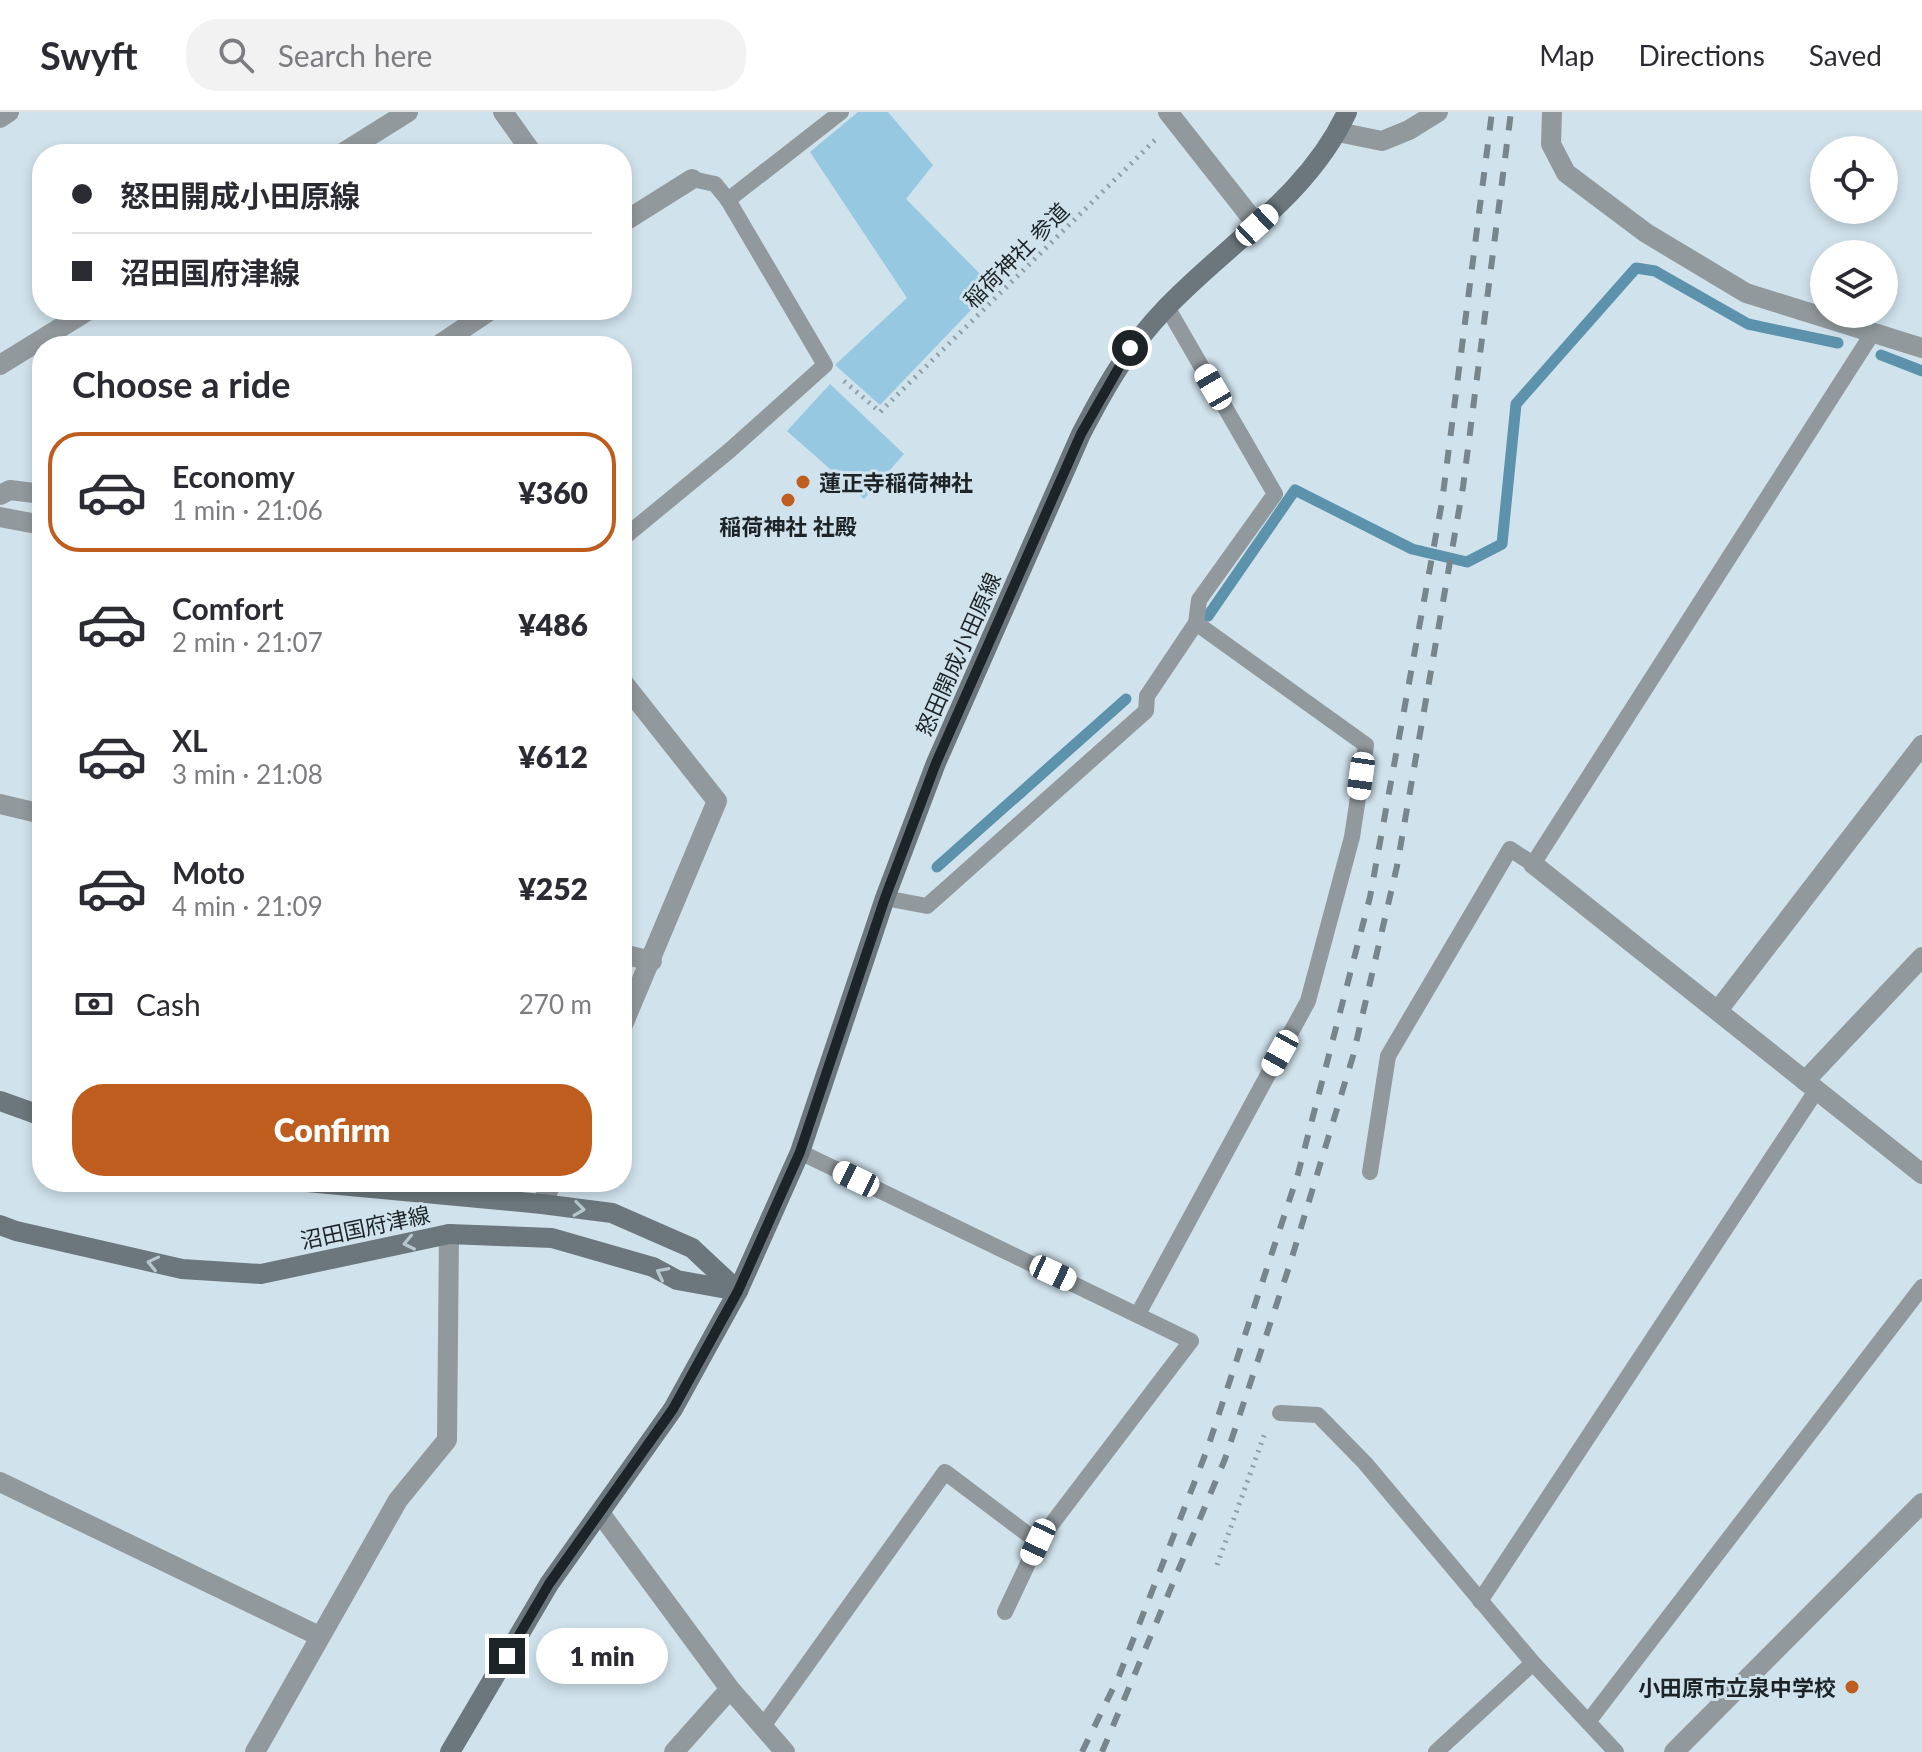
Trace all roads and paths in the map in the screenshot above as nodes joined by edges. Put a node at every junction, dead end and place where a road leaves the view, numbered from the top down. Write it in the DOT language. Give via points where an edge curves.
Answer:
graph roads {
  1 [pos="9,112"];
  2 [pos="408,112"];
  3 [pos="503,112"];
  4 [pos="841,112"];
  5 [pos="1347,112"];
  6 [pos="1438,112"];
  7 [pos="1552,112"];
  8 [pos="1172,116"];
  9 [pos="0,118"];
  10 [pos="1338,132"];
  11 [pos="357,144"];
  12 [pos="526,144"];
  13 [pos="692,179"];
  14 [pos="728,200"];
  15 [pos="632,217"];
  16 [pos="1257,225"];
  17 [pos="1167,307"];
  18 [pos="73,320"];
  19 [pos="476,320"];
  20 [pos="1872,334"];
  21 [pos="47,336"];
  22 [pos="452,336"];
  23 [pos="32,345"];
  24 [pos="1922,348"];
  25 [pos="0,365"];
  26 [pos="825,365"];
  27 [pos="32,493"];
  28 [pos="0,495"];
  29 [pos="0,517"];
  30 [pos="32,523"];
  31 [pos="632,531"];
  32 [pos="1196,623"];
  33 [pos="632,694"];
  34 [pos="1922,745"];
  35 [pos="0,804"];
  36 [pos="32,812"];
  37 [pos="1533,864"];
  38 [pos="885,898"];
  39 [pos="632,956"];
  40 [pos="1922,957"];
  41 [pos="652,961"];
  42 [pos="632,1005"];
  43 [pos="1719,1009"];
  44 [pos="1810,1086"];
  45 [pos="0,1101"];
  46 [pos="32,1112"];
  47 [pos="800,1152"];
  48 [pos="1370,1172"];
  49 [pos="1922,1174"];
  50 [pos="414,1192"];
  51 [pos="547,1192"];
  52 [pos="542,1204"];
  53 [pos="0,1225"];
  54 [pos="449,1234"];
  55 [pos="1922,1287"];
  56 [pos="738,1291"];
  57 [pos="1138,1314"];
  58 [pos="1280,1413"];
  59 [pos="0,1482"];
  60 [pos="1922,1503"];
  61 [pos="600,1513"];
  62 [pos="1038,1542"];
  63 [pos="1217,1565"];
  64 [pos="1480,1601"];
  65 [pos="1005,1612"];
  66 [pos="319,1636"];
  67 [pos="1533,1663"];
  68 [pos="730,1689"];
  69 [pos="1588,1722"];
  70 [pos="763,1726"];
  71 [pos="255,1752"];
  72 [pos="450,1752"];
  73 [pos="674,1752"];
  74 [pos="785,1752"];
  75 [pos="1436,1752"];
  76 [pos="1616,1752"];
  77 [pos="1674,1752"];
  1 -- 9 [label="street"];
  2 -- 11 [label="street"];
  3 -- 12 [label="street"];
  4 -- 14 [label="lane"];
  5 -- 10 [label="main road, 怒田開成小田原線"];
  6 -- 10 [label="street" via="1382,141"];
  7 -- 20 [label="street" via="1551,144 1566,173 1646,233 1746,293"];
  8 -- 16 [label="street"];
  8 -- 26 [label="path, 稲荷神社 参道" via="880,412"];
  10 -- 16 [label="main road, 怒田開成小田原線" via="1300,184"];
  13 -- 14 [label="lane" via="715,184"];
  13 -- 15 [label="street"];
  14 -- 26 [label="lane"];
  16 -- 17 [label="main road, 怒田開成小田原線"];
  17 -- 32 [label="lane" via="1275,494 1199,600"];
  17 -- 38 [label="main road, 怒田開成小田原線" via="1130,348 1081,434 936,763"];
  18 -- 21 [label="street"];
  19 -- 22 [label="street"];
  20 -- 24 [label="street"];
  20 -- 37 [label="lane"];
  23 -- 25 [label="street"];
  26 -- 31 [label="lane"];
  27 -- 28 [label="street" via="10,490"];
  29 -- 30 [label="street"];
  32 -- 38 [label="lane" via="1147,696 1146,711 927,906"];
  32 -- 57 [label="lane" via="1366,745 1352,837 1308,1001"];
  33 -- 41 [label="street" via="717,801"];
  34 -- 43 [label="street"];
  35 -- 36 [label="street"];
  37 -- 43 [label="street"];
  37 -- 48 [label="lane" via="1510,849 1388,1056"];
  38 -- 47 [label="main road, 怒田開成小田原線"];
  39 -- 41 [label="street"];
  40 -- 44 [label="street"];
  41 -- 42 [label="street"];
  43 -- 44 [label="street"];
  44 -- 49 [label="street"];
  44 -- 64 [label="lane"];
  45 -- 46 [label="main road"];
  47 -- 56 [label="main road, 怒田開成小田原線"];
  47 -- 57 [label="lane"];
  50 -- 52 [label="main road, 沼田国府津線"];
  51 -- 52 [label="street"];
  52 -- 56 [label="main road, 沼田国府津線, one-way" via="612,1213 692,1248"];
  54 -- 53 [label="main road, 沼田国府津線, one-way" via="261,1274 182,1269"];
  56 -- 54 [label="main road, 沼田国府津線, one-way" via="677,1280 653,1267 552,1238"];
  54 -- 66 [label="street" via="447,1440 398,1500"];
  55 -- 69 [label="lane"];
  56 -- 61 [label="main road" via="673,1409"];
  57 -- 62 [label="lane" via="1191,1341"];
  58 -- 63 [label="path" via="1268,1425"];
  58 -- 64 [label="lane" via="1318,1415"];
  59 -- 66 [label="street"];
  60 -- 77 [label="street"];
  61 -- 68 [label="street"];
  61 -- 72 [label="main road" via="549,1584"];
  62 -- 65 [label="lane"];
  62 -- 70 [label="lane" via="945,1472"];
  64 -- 67 [label="lane"];
  66 -- 71 [label="street"];
  67 -- 69 [label="lane"];
  67 -- 75 [label="lane"];
  68 -- 70 [label="street"];
  68 -- 73 [label="street"];
  69 -- 76 [label="lane"];
  70 -- 74 [label="street"];
}
